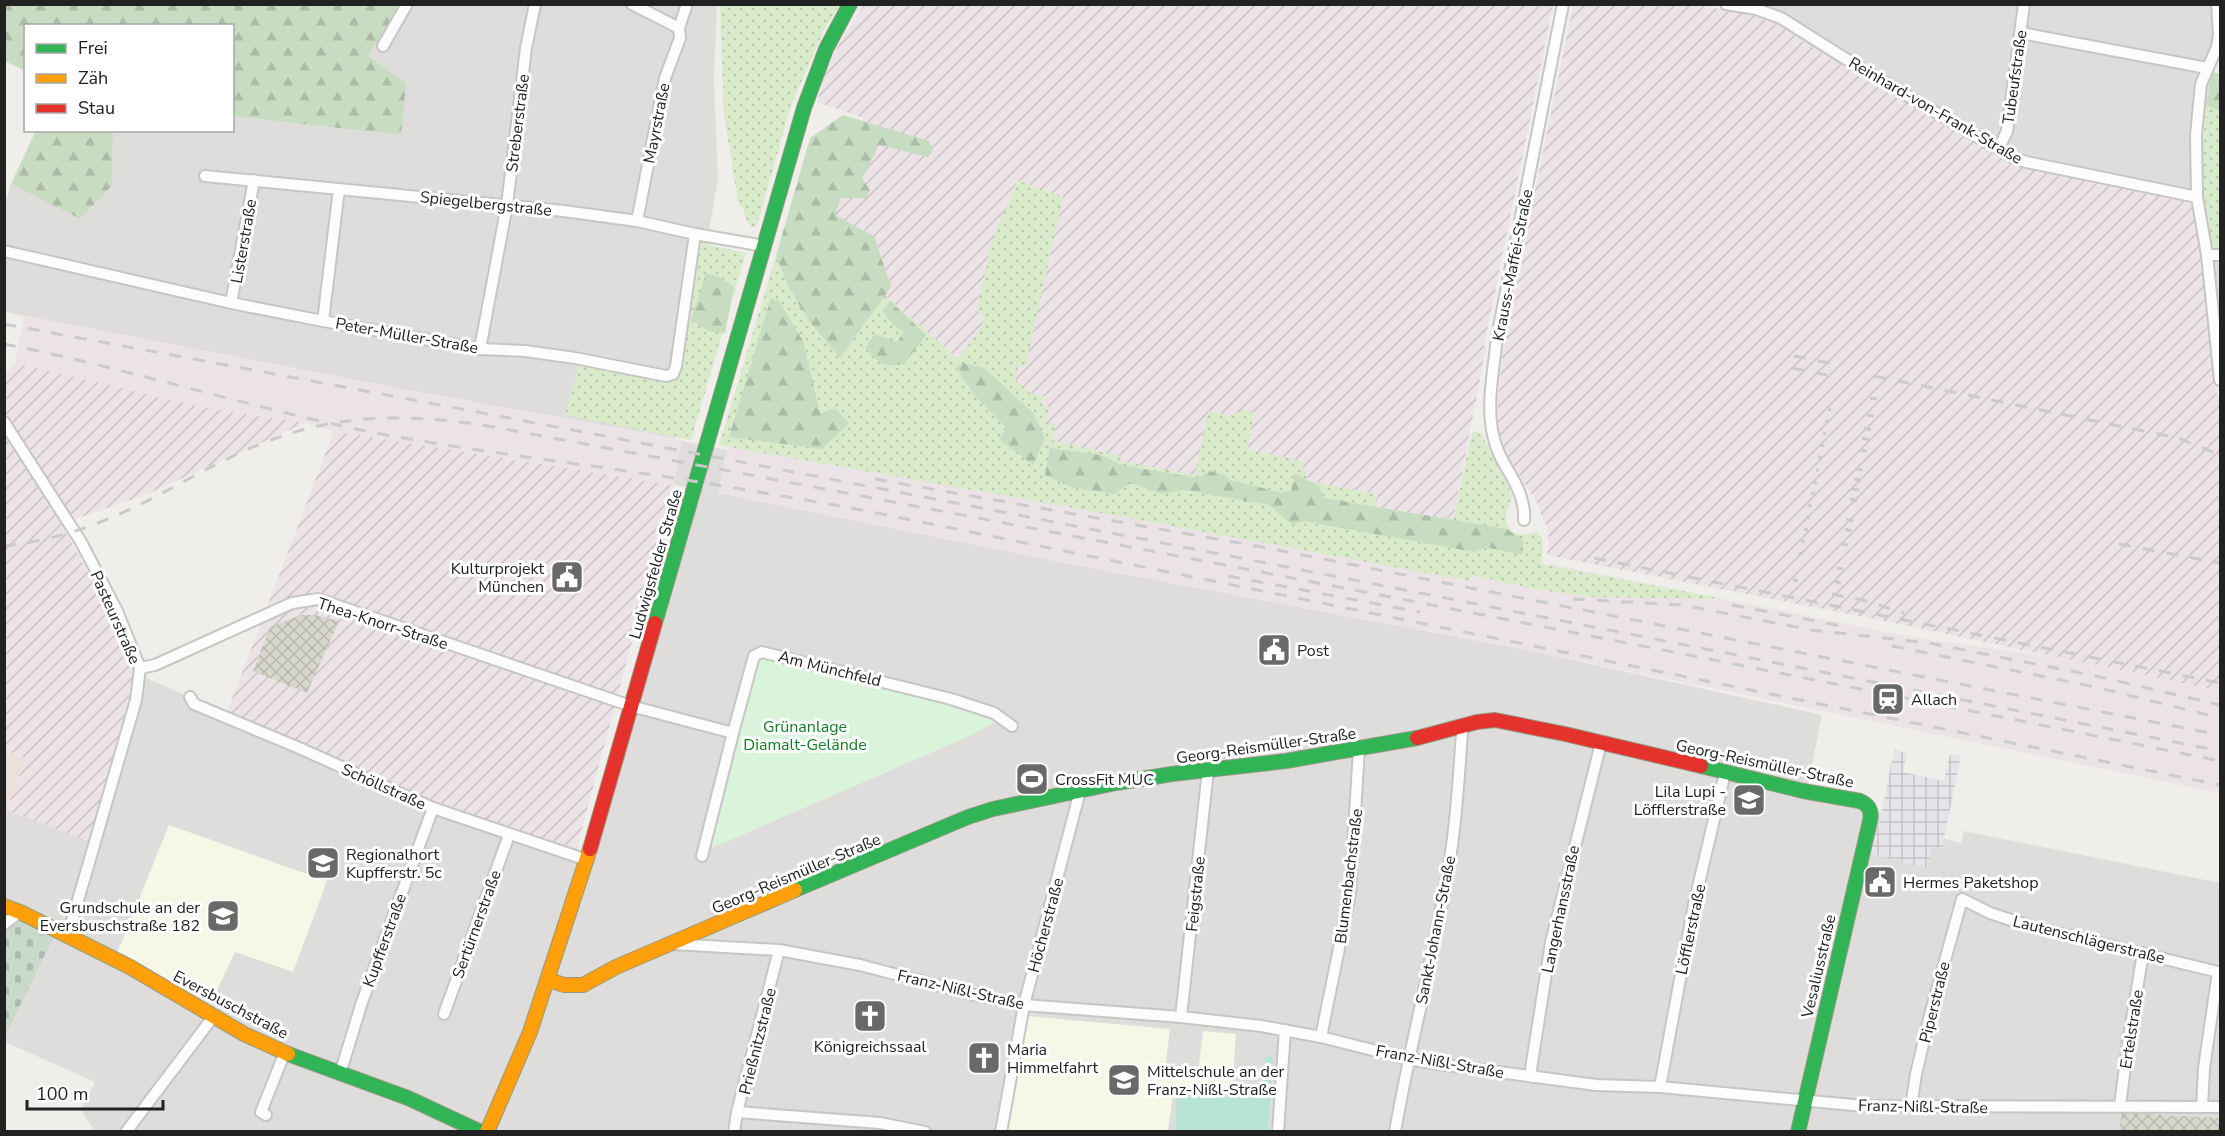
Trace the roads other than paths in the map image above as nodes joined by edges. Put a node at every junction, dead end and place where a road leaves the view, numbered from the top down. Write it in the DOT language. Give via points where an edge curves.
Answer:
graph roads {
  1 [pos="407,4"];
  2 [pos="535,4"];
  3 [pos="632,4"];
  4 [pos="687,4"];
  5 [pos="850,4"];
  6 [pos="1563,4"];
  7 [pos="1726,4"];
  8 [pos="2024,4"];
  9 [pos="2217,4"];
  10 [pos="1757,7"];
  11 [pos="679,28"];
  12 [pos="2021,33"];
  13 [pos="383,46"];
  14 [pos="2207,68"];
  15 [pos="1999,148"];
  16 [pos="206,176"];
  17 [pos="254,180"];
  18 [pos="339,189"];
  19 [pos="2197,197"];
  20 [pos="507,205"];
  21 [pos="637,221"];
  22 [pos="695,234"];
  23 [pos="765,246"];
  24 [pos="4,251"];
  25 [pos="2206,255"];
  26 [pos="2220,255"];
  27 [pos="231,303"];
  28 [pos="322,321"];
  29 [pos="480,349"];
  30 [pos="2220,380"];
  31 [pos="4,422"];
  32 [pos="1524,520"];
  33 [pos="140,668"];
  34 [pos="190,697"];
  35 [pos="631,706"];
  36 [pos="1012,726"];
  37 [pos="1459,728"];
  38 [pos="733,733"];
  39 [pos="1601,743"];
  40 [pos="1359,749"];
  41 [pos="1208,770"];
  42 [pos="1725,772"];
  43 [pos="1080,790"];
  44 [pos="433,808"];
  45 [pos="1869,808"];
  46 [pos="509,835"];
  47 [pos="702,856"];
  48 [pos="587,860"];
  49 [pos="1962,899"];
  50 [pos="4,906"];
  51 [pos="21,912"];
  52 [pos="4,924"];
  53 [pos="68,935"];
  54 [pos="668,944"];
  55 [pos="779,950"];
  56 [pos="2143,953"];
  57 [pos="549,980"];
  58 [pos="1024,1005"];
  59 [pos="444,1014"];
  60 [pos="213,1017"];
  61 [pos="1181,1017"];
  62 [pos="1285,1030"];
  63 [pos="1321,1037"];
  64 [pos="285,1052"];
  65 [pos="1408,1059"];
  66 [pos="340,1074"];
  67 [pos="1532,1077"];
  68 [pos="1660,1087"];
  69 [pos="1804,1101"];
  70 [pos="2120,1106"];
  71 [pos="1911,1107"];
  72 [pos="2202,1107"];
  73 [pos="2220,1107"];
  74 [pos="737,1112"];
  75 [pos="266,1115"];
  76 [pos="126,1131"];
  77 [pos="481,1131"];
  78 [pos="487,1131"];
  79 [pos="734,1131"];
  80 [pos="925,1131"];
  81 [pos="1001,1131"];
  82 [pos="1278,1131"];
  83 [pos="1395,1131"];
  84 [pos="1798,1131"];
  1 -- 13 [label="street"];
  2 -- 20 [label="street, Streberstraße"];
  3 -- 11 [label="street"];
  4 -- 11 [label="street, Mayrstraße"];
  5 -- 23 [label="street, Ludwigsfelder Straße" via="826,49 809,94"];
  6 -- 32 [label="street, Krauss-Maffei-Straße" via="1497,337 1493,381 1493,436 1522,496"];
  7 -- 10 [label="street, Reinhard-von-Frank-Straße"];
  8 -- 12 [label="street, Tubeufstraße"];
  9 -- 14 [label="street" via="2219,35 2214,58"];
  10 -- 15 [label="street, Reinhard-von-Frank-Straße"];
  11 -- 21 [label="street, Mayrstraße" via="680,38 665,78"];
  12 -- 14 [label="street"];
  12 -- 15 [label="street, Tubeufstraße" via="2007,131"];
  14 -- 19 [label="street" via="2201,84 2196,135"];
  15 -- 19 [label="street, Reinhard-von-Frank-Straße" via="2026,162"];
  16 -- 17 [label="street, Spiegelbergstraße"];
  17 -- 18 [label="street, Spiegelbergstraße"];
  17 -- 27 [label="street, Listerstraße"];
  18 -- 20 [label="street, Spiegelbergstraße"];
  18 -- 28 [label="street"];
  19 -- 25 [label="street"];
  20 -- 21 [label="street, Spiegelbergstraße"];
  20 -- 29 [label="street, Streberstraße"];
  21 -- 22 [label="street, Spiegelbergstraße"];
  22 -- 23 [label="street, Spiegelbergstraße"];
  22 -- 29 [label="street, Peter-Müller-Straße" via="673,374 666,376 525,351"];
  23 -- 35 [label="street, Ludwigsfelder Straße"];
  24 -- 27 [label="street, Peter-Müller-Straße"];
  25 -- 26 [label="street"];
  25 -- 30 [label="street"];
  27 -- 28 [label="street, Peter-Müller-Straße"];
  28 -- 29 [label="street, Peter-Müller-Straße"];
  31 -- 33 [label="street, Pasteurstraße" via="81,542 117,611"];
  33 -- 35 [label="street, Thea-Knorr-Straße" via="155,665 292,603 318,599"];
  33 -- 53 [label="street, Pasteurstraße" via="135,700"];
  34 -- 44 [label="street, Schöllstraße" via="194,704"];
  35 -- 38 [label="street"];
  35 -- 48 [label="street, Ludwigsfelder Straße"];
  36 -- 38 [label="street, Am Münchfeld" via="994,713 951,699 762,651 754,656"];
  37 -- 39 [label="street, Georg-Reismüller-Straße" via="1495,720"];
  37 -- 40 [label="street, Georg-Reismüller-Straße"];
  37 -- 65 [label="street, Sankt-Johann-Straße" via="1460,767 1451,853"];
  38 -- 47 [label="street, Am Münchfeld"];
  39 -- 42 [label="street, Georg-Reismüller-Straße"];
  39 -- 67 [label="street, Langerhansstraße" via="1551,942"];
  40 -- 41 [label="street, Georg-Reismüller-Straße"];
  40 -- 63 [label="street, Blumenbachstraße" via="1350,894"];
  41 -- 43 [label="street, Georg-Reismüller-Straße"];
  41 -- 61 [label="street, Feigstraße"];
  42 -- 45 [label="street, Georg-Reismüller-Straße" via="1860,801"];
  42 -- 68 [label="street, Löfflerstraße" via="1694,904"];
  43 -- 54 [label="street, Georg-Reismüller-Straße" via="968,817"];
  43 -- 58 [label="street, Höcherstraße"];
  44 -- 46 [label="street, Schöllstraße"];
  44 -- 66 [label="street, Kupfferstraße"];
  45 -- 69 [label="street, Vesaliusstraße" via="1870,821"];
  46 -- 48 [label="street, Schöllstraße"];
  46 -- 59 [label="street, Sertürnerstraße"];
  48 -- 57 [label="street, Ludwigsfelder Straße"];
  49 -- 56 [label="street, Lautenschlägerstraße" via="2029,926"];
  49 -- 71 [label="street, Piperstraße" via="1930,1015"];
  50 -- 51 [label="street, Eversbuschstraße"];
  51 -- 52 [label="street"];
  51 -- 53 [label="street, Eversbuschstraße"];
  53 -- 60 [label="street, Eversbuschstraße"];
  54 -- 55 [label="street, Franz-Nißl-Straße"];
  54 -- 57 [label="street, Georg-Reismüller-Straße" via="583,985"];
  55 -- 58 [label="street, Franz-Nißl-Straße" via="860,965"];
  55 -- 74 [label="street, Prießnitzstraße"];
  56 -- 70 [label="street, Ertelstraße"];
  56 -- 72 [label="street, Lautenschlägerstraße" via="2218,972"];
  57 -- 78 [label="street, Ludwigsfelder Straße" via="530,1035"];
  58 -- 61 [label="street, Franz-Nißl-Straße"];
  58 -- 81 [label="street, Höcherstraße"];
  60 -- 64 [label="street, Eversbuschstraße"];
  60 -- 76 [label="street"];
  61 -- 62 [label="street, Franz-Nißl-Straße"];
  62 -- 63 [label="street, Franz-Nißl-Straße"];
  62 -- 82 [label="street"];
  63 -- 65 [label="street, Franz-Nißl-Straße"];
  64 -- 66 [label="street, Eversbuschstraße"];
  64 -- 75 [label="street" via="261,1112"];
  65 -- 67 [label="street, Franz-Nißl-Straße"];
  65 -- 83 [label="street, Sankt-Johann-Straße"];
  66 -- 77 [label="street, Eversbuschstraße" via="408,1098"];
  67 -- 68 [label="street, Franz-Nißl-Straße"];
  68 -- 69 [label="street, Franz-Nißl-Straße"];
  69 -- 71 [label="street, Franz-Nißl-Straße"];
  69 -- 84 [label="street, Vesaliusstraße"];
  70 -- 71 [label="street, Franz-Nißl-Straße"];
  70 -- 72 [label="street, Franz-Nißl-Straße"];
  72 -- 73 [label="street, Franz-Nißl-Straße"];
  74 -- 79 [label="street, Prießnitzstraße"];
  74 -- 80 [label="street" via="880,1123"];
}
